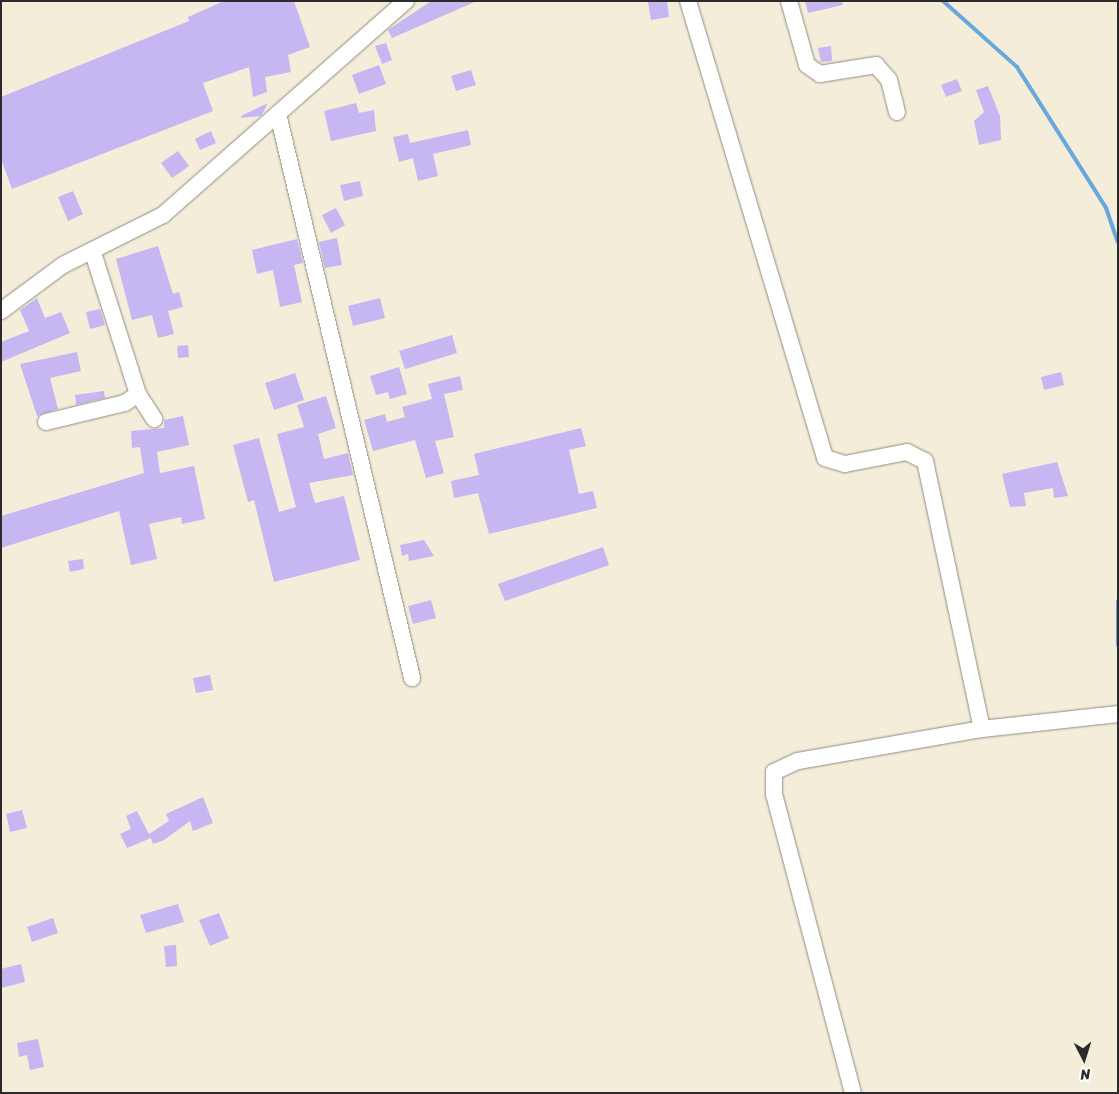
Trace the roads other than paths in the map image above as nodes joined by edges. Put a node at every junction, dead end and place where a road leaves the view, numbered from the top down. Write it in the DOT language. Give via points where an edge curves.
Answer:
graph roads {
  1 [pos="406,1"];
  2 [pos="688,1"];
  3 [pos="789,1"];
  4 [pos="897,112"];
  5 [pos="278,114"];
  6 [pos="93,254"];
  7 [pos="1,311"];
  8 [pos="138,394"];
  9 [pos="154,419"];
  10 [pos="46,422"];
  11 [pos="412,678"];
  12 [pos="1118,714"];
  13 [pos="982,729"];
  14 [pos="853,1093"];
  1 -- 5 [label="street"];
  2 -- 13 [label="street" via="825,458 845,464 907,452 925,461"];
  3 -- 4 [label="street" via="807,65 820,74 876,66 889,80"];
  5 -- 6 [label="street" via="163,216"];
  5 -- 11 [label="street"];
  6 -- 7 [label="street" via="63,265"];
  6 -- 8 [label="street"];
  8 -- 9 [label="street"];
  8 -- 10 [label="street" via="125,403"];
  12 -- 13 [label="street"];
  13 -- 14 [label="street" via="798,761 774,772 774,795"];
}
